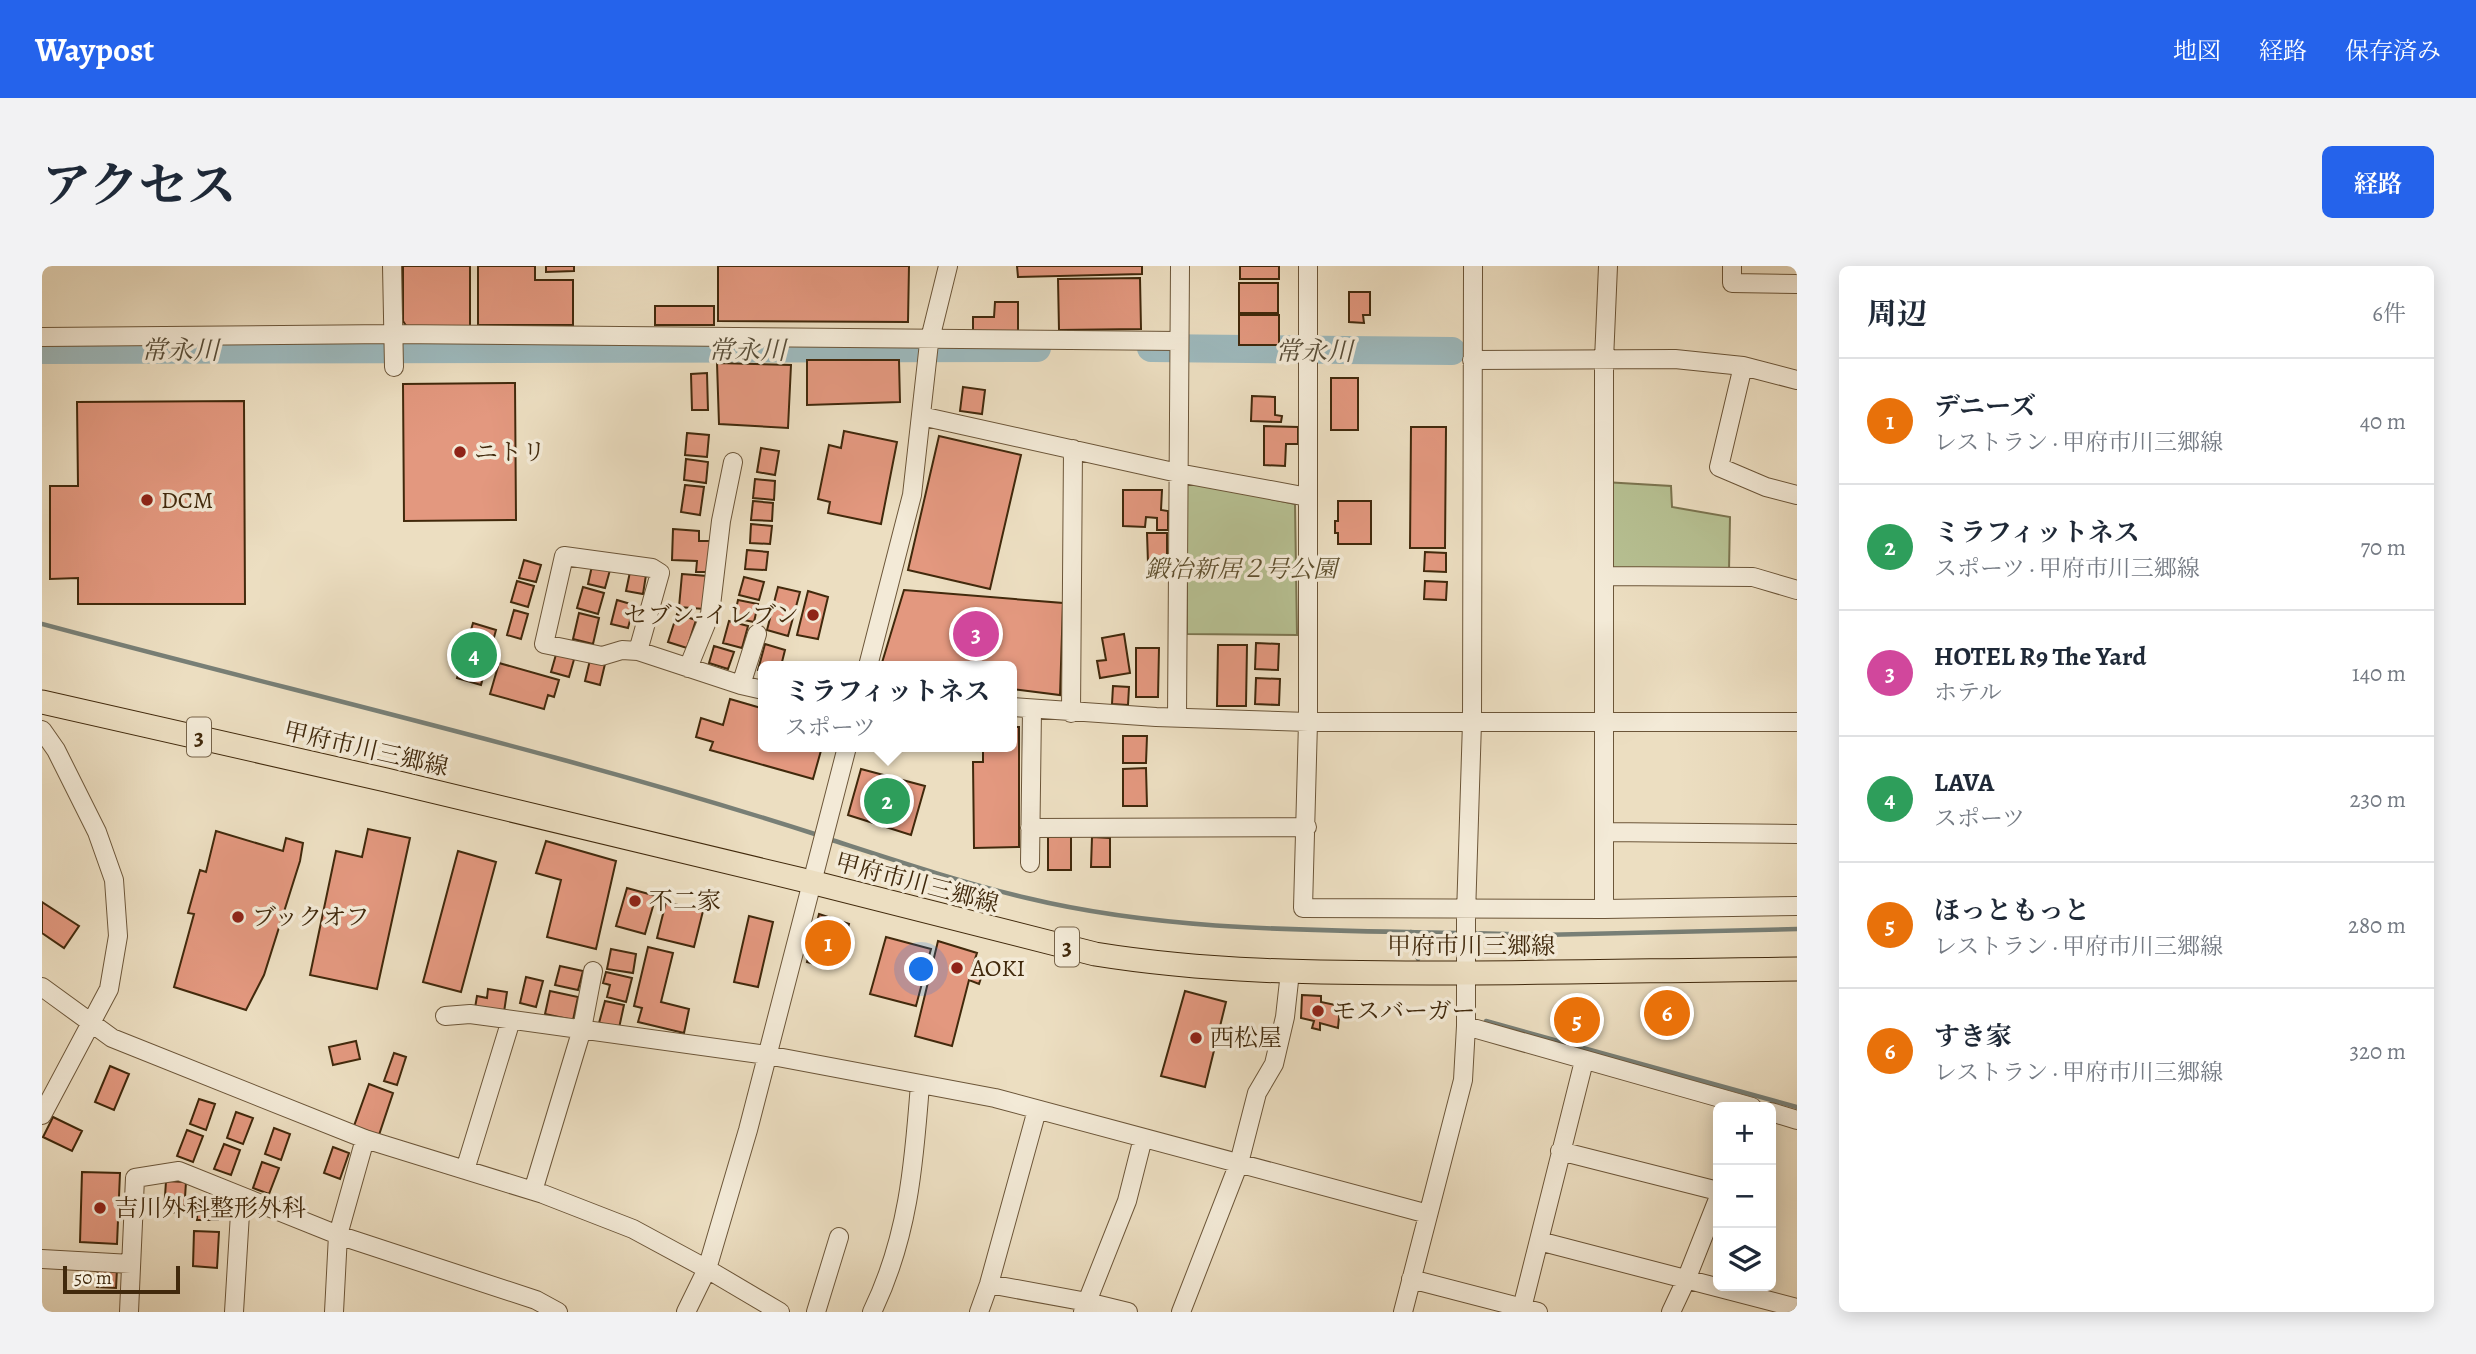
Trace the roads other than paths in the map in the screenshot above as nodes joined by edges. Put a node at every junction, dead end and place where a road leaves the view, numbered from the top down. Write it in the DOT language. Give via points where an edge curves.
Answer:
graph roads {
  1 [pos="391,266"];
  2 [pos="948,266"];
  3 [pos="1180,266"];
  4 [pos="1308,266"];
  5 [pos="1473,266"];
  6 [pos="1608,266"];
  7 [pos="1732,266"];
  8 [pos="1797,284"];
  9 [pos="392,334"];
  10 [pos="42,337"];
  11 [pos="928,348"];
  12 [pos="1179,348"];
  13 [pos="1472,360"];
  14 [pos="1604,360"];
  15 [pos="1743,366"];
  16 [pos="394,367"];
  17 [pos="1797,380"];
  18 [pos="921,416"];
  19 [pos="1073,449"];
  20 [pos="733,462"];
  21 [pos="1178,473"];
  22 [pos="1797,495"];
  23 [pos="1308,497"];
  24 [pos="1604,576"];
  25 [pos="1797,590"];
  26 [pos="757,634"];
  27 [pos="638,650"];
  28 [pos="869,661"];
  29 [pos="688,668"];
  30 [pos="741,685"];
  31 [pos="758,689"];
  32 [pos="42,702"];
  33 [pos="1017,708"];
  34 [pos="1032,709"];
  35 [pos="1071,713"];
  36 [pos="1177,718"];
  37 [pos="1308,722"];
  38 [pos="1472,722"];
  39 [pos="1797,722"];
  40 [pos="1605,723"];
  41 [pos="42,730"];
  42 [pos="846,752"];
  43 [pos="1307,827"];
  44 [pos="1030,828"];
  45 [pos="1605,832"];
  46 [pos="1797,834"];
  47 [pos="1030,863"];
  48 [pos="814,871"];
  49 [pos="1797,906"];
  50 [pos="1604,909"];
  51 [pos="1466,912"];
  52 [pos="1466,963"];
  53 [pos="1797,969"];
  54 [pos="593,971"];
  55 [pos="1290,972"];
  56 [pos="42,987"];
  57 [pos="445,1016"];
  58 [pos="511,1020"];
  59 [pos="91,1022"];
  60 [pos="1466,1026"];
  61 [pos="582,1030"];
  62 [pos="767,1055"];
  63 [pos="1584,1061"];
  64 [pos="920,1084"];
  65 [pos="1734,1102"];
  66 [pos="1037,1110"];
  67 [pos="1776,1114"];
  68 [pos="42,1115"];
  69 [pos="1797,1120"];
  70 [pos="1143,1138"];
  71 [pos="365,1139"];
  72 [pos="1560,1152"];
  73 [pos="1240,1163"];
  74 [pos="465,1170"];
  75 [pos="1713,1190"];
  76 [pos="533,1191"];
  77 [pos="241,1198"];
  78 [pos="1713,1212"];
  79 [pos="1428,1214"];
  80 [pos="338,1235"];
  81 [pos="839,1237"];
  82 [pos="1539,1241"];
  83 [pos="42,1259"];
  84 [pos="131,1264"];
  85 [pos="707,1269"];
  86 [pos="1411,1279"];
  87 [pos="1686,1280"];
  88 [pos="989,1284"];
  89 [pos="1085,1307"];
  90 [pos="1797,1308"];
  91 [pos="1527,1310"];
  92 [pos="129,1312"];
  93 [pos="234,1312"];
  94 [pos="334,1312"];
  95 [pos="558,1312"];
  96 [pos="686,1312"];
  97 [pos="780,1312"];
  98 [pos="816,1312"];
  99 [pos="872,1312"];
  100 [pos="979,1312"];
  101 [pos="1128,1312"];
  102 [pos="1181,1312"];
  103 [pos="1403,1312"];
  104 [pos="1671,1312"];
  1 -- 9 [label="street"];
  2 -- 11 [label="street"];
  3 -- 12 [label="street"];
  4 -- 23 [label="street"];
  5 -- 13 [label="street"];
  6 -- 14 [label="street"];
  7 -- 8 [label="street" via="1732,283"];
  9 -- 10 [label="street"];
  9 -- 11 [label="street"];
  9 -- 16 [label="street"];
  11 -- 12 [label="street"];
  11 -- 18 [label="street"];
  12 -- 21 [label="street"];
  13 -- 14 [label="street"];
  13 -- 38 [label="street"];
  14 -- 15 [label="street" via="1675,359"];
  14 -- 24 [label="street"];
  15 -- 17 [label="street"];
  15 -- 22 [label="street" via="1719,467"];
  18 -- 19 [label="street"];
  18 -- 28 [label="street" via="912,495"];
  19 -- 21 [label="street"];
  19 -- 35 [label="street"];
  20 -- 29 [label="street" via="710,614"];
  21 -- 23 [label="street"];
  21 -- 36 [label="street"];
  23 -- 37 [label="street"];
  24 -- 25 [label="street" via="1753,577"];
  24 -- 40 [label="street"];
  26 -- 30 [label="street"];
  27 -- 27 [label="street" via="660,573 652,568 564,556 544,643 602,656"];
  27 -- 29 [label="street"];
  29 -- 30 [label="street"];
  30 -- 31 [label="street"];
  32 -- 48 [label="main road, 甲府市川三郷線 / 3"];
  33 -- 34 [label="street"];
  34 -- 35 [label="street"];
  34 -- 44 [label="street"];
  35 -- 36 [label="street"];
  36 -- 37 [label="street"];
  37 -- 38 [label="street"];
  37 -- 43 [label="street"];
  38 -- 40 [label="street"];
  38 -- 51 [label="street"];
  39 -- 40 [label="street"];
  40 -- 45 [label="street"];
  41 -- 59 [label="street" via="97,832 114,880 118,936 109,989"];
  42 -- 48 [label="street"];
  43 -- 44 [label="street"];
  43 -- 51 [label="street" via="1303,908"];
  44 -- 47 [label="street"];
  45 -- 46 [label="street"];
  45 -- 50 [label="street"];
  48 -- 55 [label="main road, 甲府市川三郷線 / 3" via="1095,954 1183,966"];
  48 -- 62 [label="street"];
  49 -- 50 [label="street"];
  50 -- 51 [label="street"];
  51 -- 52 [label="street"];
  52 -- 53 [label="main road, 甲府市川三郷線 / 3"];
  52 -- 55 [label="main road, 甲府市川三郷線 / 3"];
  52 -- 60 [label="street"];
  54 -- 61 [label="street"];
  55 -- 73 [label="street" via="1274,1064 1257,1093"];
  56 -- 59 [label="street"];
  57 -- 58 [label="street" via="470,1014"];
  58 -- 61 [label="street"];
  58 -- 74 [label="street"];
  59 -- 68 [label="street"];
  59 -- 71 [label="street" via="113,1038"];
  60 -- 63 [label="street"];
  60 -- 79 [label="street" via="1462,1080"];
  61 -- 62 [label="street"];
  61 -- 76 [label="street"];
  62 -- 64 [label="street"];
  62 -- 85 [label="street"];
  63 -- 65 [label="street"];
  63 -- 72 [label="street"];
  64 -- 66 [label="street"];
  64 -- 99 [label="street" via="906,1218 888,1280"];
  66 -- 70 [label="street"];
  66 -- 88 [label="street"];
  67 -- 69 [label="street"];
  70 -- 73 [label="street"];
  70 -- 89 [label="street" via="1127,1201"];
  71 -- 74 [label="street"];
  71 -- 80 [label="street"];
  72 -- 75 [label="street"];
  72 -- 82 [label="street"];
  73 -- 79 [label="street"];
  73 -- 102 [label="street"];
  74 -- 76 [label="street"];
  76 -- 85 [label="street" via="633,1229"];
  77 -- 80 [label="street"];
  77 -- 84 [label="street" via="179,1171 135,1178"];
  77 -- 93 [label="street"];
  78 -- 87 [label="street"];
  79 -- 86 [label="street"];
  80 -- 94 [label="street"];
  80 -- 95 [label="street" via="537,1300"];
  81 -- 98 [label="street"];
  82 -- 87 [label="street"];
  82 -- 91 [label="street"];
  83 -- 84 [label="street"];
  84 -- 92 [label="street"];
  85 -- 96 [label="street"];
  85 -- 97 [label="street"];
  86 -- 91 [label="street"];
  86 -- 103 [label="street"];
  87 -- 90 [label="street"];
  87 -- 104 [label="street"];
  88 -- 89 [label="street"];
  88 -- 100 [label="street"];
  89 -- 101 [label="street"];
}
